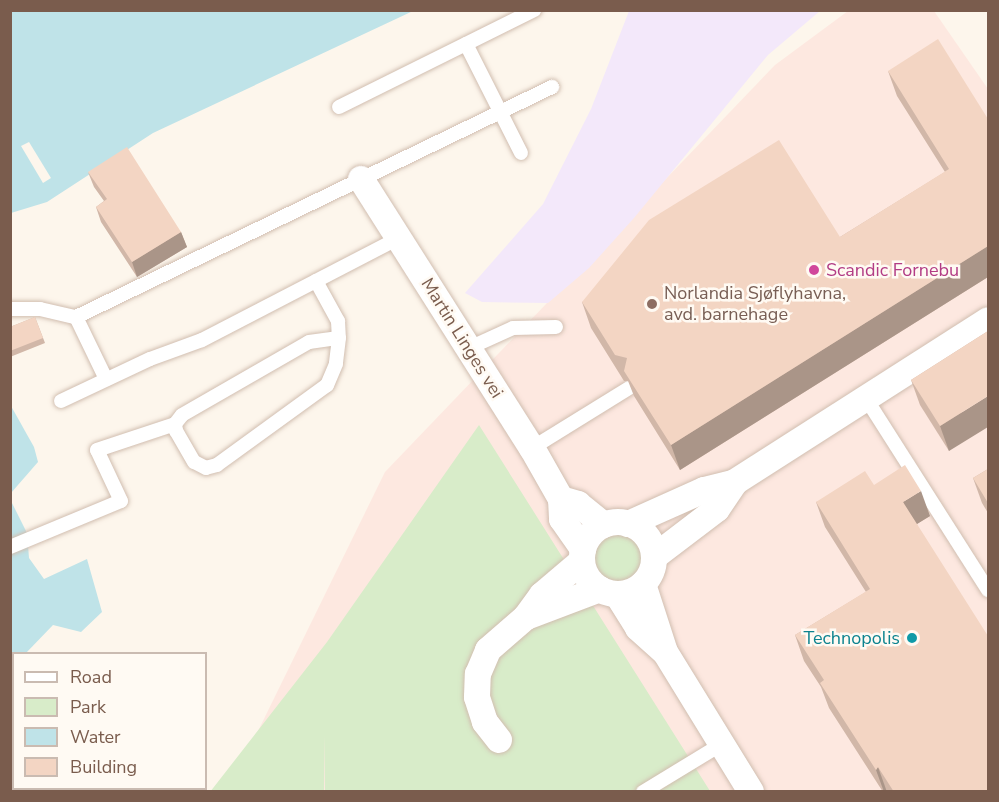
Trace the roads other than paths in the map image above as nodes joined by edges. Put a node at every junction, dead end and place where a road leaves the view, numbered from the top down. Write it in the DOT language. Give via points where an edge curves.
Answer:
graph roads {
  1 [pos="534,10"];
  2 [pos="466,44"];
  3 [pos="552,87"];
  4 [pos="339,107"];
  5 [pos="500,112"];
  6 [pos="521,153"];
  7 [pos="361,179"];
  8 [pos="399,238"];
  9 [pos="316,281"];
  10 [pos="10,309"];
  11 [pos="76,317"];
  12 [pos="988,320"];
  13 [pos="556,327"];
  14 [pos="339,338"];
  15 [pos="469,348"];
  16 [pos="106,379"];
  17 [pos="629,388"];
  18 [pos="865,397"];
  19 [pos="61,401"];
  20 [pos="175,424"];
  21 [pos="532,448"];
  22 [pos="735,482"];
  23 [pos="561,499"];
  24 [pos="616,524"];
  25 [pos="10,547"];
  26 [pos="583,555"];
  27 [pos="654,558"];
  28 [pos="643,584"];
  29 [pos="988,590"];
  30 [pos="609,592"];
  31 [pos="526,617"];
  32 [pos="665,652"];
  33 [pos="499,740"];
  34 [pos="722,744"];
  35 [pos="643,792"];
  36 [pos="751,792"];
  1 -- 2 [label="lane"];
  2 -- 4 [label="lane"];
  2 -- 5 [label="lane"];
  3 -- 5 [label="lane"];
  5 -- 6 [label="lane"];
  5 -- 7 [label="lane"];
  7 -- 8 [label="street, Martin Linges vei"];
  7 -- 11 [label="lane"];
  8 -- 9 [label="lane"];
  8 -- 15 [label="street, Martin Linges vei"];
  9 -- 14 [label="lane" via="338,321"];
  9 -- 16 [label="lane" via="202,340"];
  10 -- 11 [label="lane" via="40,309"];
  11 -- 16 [label="lane"];
  12 -- 18 [label="street"];
  13 -- 15 [label="lane" via="513,328"];
  14 -- 20 [label="lane" via="309,342 182,415"];
  14 -- 20 [label="lane" via="336,364 327,385 217,465 206,468 194,462"];
  15 -- 21 [label="street, Martin Linges vei"];
  16 -- 19 [label="lane"];
  17 -- 21 [label="lane"];
  18 -- 22 [label="street"];
  18 -- 29 [label="lane"];
  20 -- 25 [label="lane" via="97,450 121,501"];
  21 -- 23 [label="street, Martin Linges vei"];
  22 -- 24 [label="street"];
  22 -- 27 [label="street" via="717,509"];
  23 -- 24 [label="street"];
  23 -- 26 [label="street, Martin Linges vei" via="562,519"];
  24 -- 26 [label="street" via="591,534"];
  24 -- 27 [label="street" via="646,536"];
  26 -- 30 [label="street" via="588,579"];
  26 -- 31 [label="street" via="542,595"];
  27 -- 28 [label="street"];
  28 -- 30 [label="street"];
  28 -- 32 [label="street"];
  30 -- 31 [label="street"];
  30 -- 32 [label="street" via="638,628"];
  31 -- 33 [label="street" via="496,639 478,674 480,710"];
  32 -- 34 [label="street"];
  34 -- 35 [label="lane"];
  34 -- 36 [label="street"];
}
